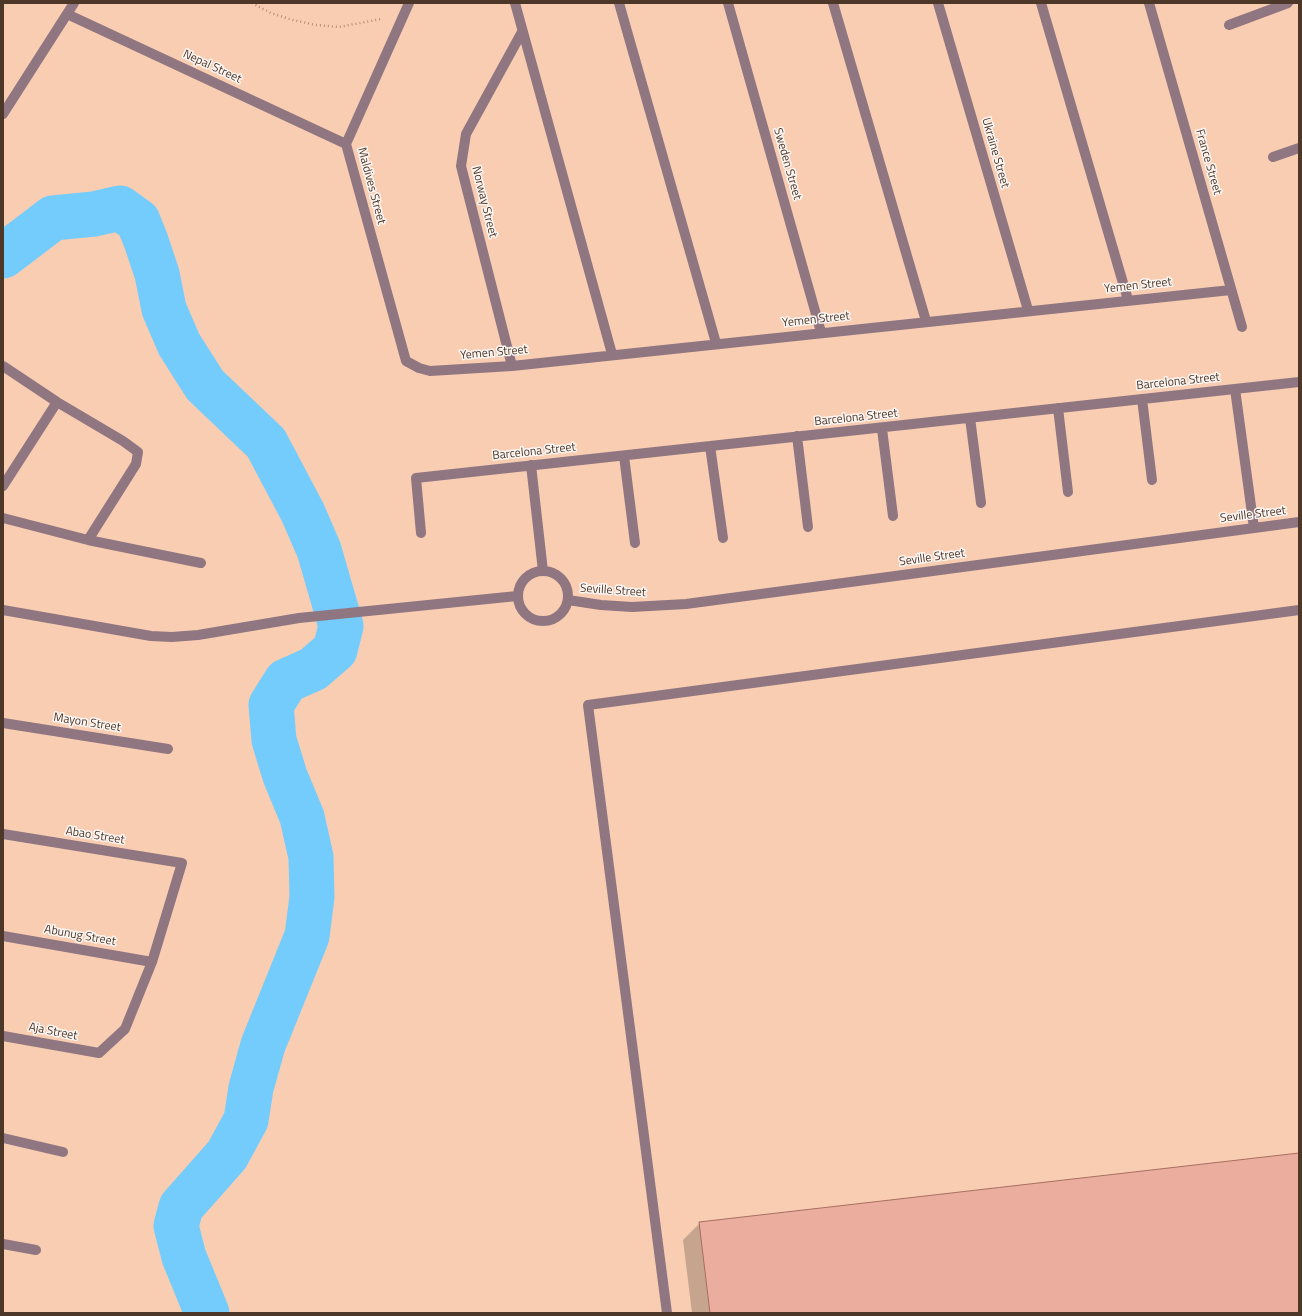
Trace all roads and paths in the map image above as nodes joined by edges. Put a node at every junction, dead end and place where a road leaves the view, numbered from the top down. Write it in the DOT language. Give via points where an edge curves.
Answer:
graph roads {
  1 [pos="74,3"];
  2 [pos="252,3"];
  3 [pos="409,3"];
  4 [pos="515,3"];
  5 [pos="618,3"];
  6 [pos="728,3"];
  7 [pos="834,3"];
  8 [pos="938,3"];
  9 [pos="1041,3"];
  10 [pos="1149,3"];
  11 [pos="1288,3"];
  12 [pos="67,14"];
  13 [pos="404,15"];
  14 [pos="1229,25"];
  15 [pos="522,32"];
  16 [pos="3,114"];
  17 [pos="346,144"];
  18 [pos="1299,148"];
  19 [pos="1273,156"];
  20 [pos="1231,290"];
  21 [pos="1128,300"];
  22 [pos="1028,310"];
  23 [pos="926,321"];
  24 [pos="1242,327"];
  25 [pos="821,332"];
  26 [pos="716,343"];
  27 [pos="612,354"];
  28 [pos="406,361"];
  29 [pos="3,366"];
  30 [pos="512,366"];
  31 [pos="1299,382"];
  32 [pos="1235,389"];
  33 [pos="1142,399"];
  34 [pos="57,402"];
  35 [pos="1058,408"];
  36 [pos="970,418"];
  37 [pos="882,429"];
  38 [pos="797,436"];
  39 [pos="710,446"];
  40 [pos="624,456"];
  41 [pos="531,465"];
  42 [pos="1152,480"];
  43 [pos="3,486"];
  44 [pos="1068,492"];
  45 [pos="981,503"];
  46 [pos="893,516"];
  47 [pos="3,518"];
  48 [pos="1299,522"];
  49 [pos="808,527"];
  50 [pos="1254,528"];
  51 [pos="421,533"];
  52 [pos="723,538"];
  53 [pos="88,540"];
  54 [pos="634,543"];
  55 [pos="201,563"];
  56 [pos="543,571"];
  57 [pos="517,596"];
  58 [pos="568,600"];
  59 [pos="3,610"];
  60 [pos="1299,610"];
  61 [pos="3,723"];
  62 [pos="168,749"];
  63 [pos="3,834"];
  64 [pos="3,936"];
  65 [pos="152,962"];
  66 [pos="3,1036"];
  67 [pos="3,1138"];
  68 [pos="63,1152"];
  69 [pos="3,1244"];
  70 [pos="36,1250"];
  71 [pos="667,1313"];
  1 -- 12 [label="street"];
  2 -- 13 [label="path" via="293,20 339,27"];
  3 -- 13 [label="street, Maldives Street"];
  4 -- 15 [label="street"];
  5 -- 26 [label="street"];
  6 -- 25 [label="street, Sweden Street"];
  7 -- 23 [label="street"];
  8 -- 22 [label="street, Ukraine Street"];
  9 -- 21 [label="street"];
  10 -- 20 [label="street, France Street"];
  11 -- 14 [label="street"];
  12 -- 16 [label="street"];
  12 -- 17 [label="street, Nepal Street"];
  13 -- 17 [label="street, Maldives Street"];
  15 -- 27 [label="street"];
  15 -- 30 [label="street, Norway Street" via="466,134 461,166"];
  17 -- 28 [label="street, Maldives Street"];
  18 -- 19 [label="street"];
  20 -- 21 [label="street, Yemen Street"];
  20 -- 24 [label="street, France Street"];
  21 -- 22 [label="street, Yemen Street"];
  22 -- 23 [label="street, Yemen Street"];
  23 -- 25 [label="street, Yemen Street"];
  25 -- 26 [label="street, Yemen Street"];
  26 -- 27 [label="street, Yemen Street"];
  27 -- 30 [label="street, Yemen Street"];
  28 -- 30 [label="street, Yemen Street" via="430,371"];
  29 -- 34 [label="street"];
  31 -- 32 [label="street, Barcelona Street"];
  32 -- 33 [label="street, Barcelona Street"];
  32 -- 50 [label="street"];
  33 -- 35 [label="street, Barcelona Street"];
  33 -- 42 [label="street"];
  34 -- 43 [label="street"];
  34 -- 53 [label="street" via="138,452 136,464"];
  35 -- 36 [label="street, Barcelona Street"];
  35 -- 44 [label="street"];
  36 -- 37 [label="street, Barcelona Street"];
  36 -- 45 [label="street"];
  37 -- 38 [label="street, Barcelona Street"];
  37 -- 46 [label="street"];
  38 -- 39 [label="street, Barcelona Street"];
  38 -- 49 [label="street"];
  39 -- 40 [label="street, Barcelona Street"];
  39 -- 52 [label="street"];
  40 -- 41 [label="street, Barcelona Street"];
  40 -- 54 [label="street"];
  41 -- 51 [label="street, Barcelona Street" via="416,478"];
  41 -- 56 [label="street"];
  47 -- 53 [label="street"];
  48 -- 50 [label="street, Seville Street"];
  50 -- 58 [label="street, Seville Street" via="686,604 632,607"];
  53 -- 55 [label="street"];
  56 -- 57 [label="street" via="525,578 519,586"];
  56 -- 58 [label="street" via="550,572 562,580 566,586"];
  57 -- 58 [label="street" via="522,611 536,621 544,621 560,614"];
  57 -- 59 [label="street" via="376,609 198,634 158,636"];
  60 -- 71 [label="street" via="588,705"];
  61 -- 62 [label="street, Mayon Street"];
  63 -- 65 [label="street, Abao Street" via="182,863"];
  64 -- 65 [label="street, Abunug Street"];
  65 -- 66 [label="street, Aja Street" via="125,1029 99,1053"];
  67 -- 68 [label="street"];
  69 -- 70 [label="street"];
}
